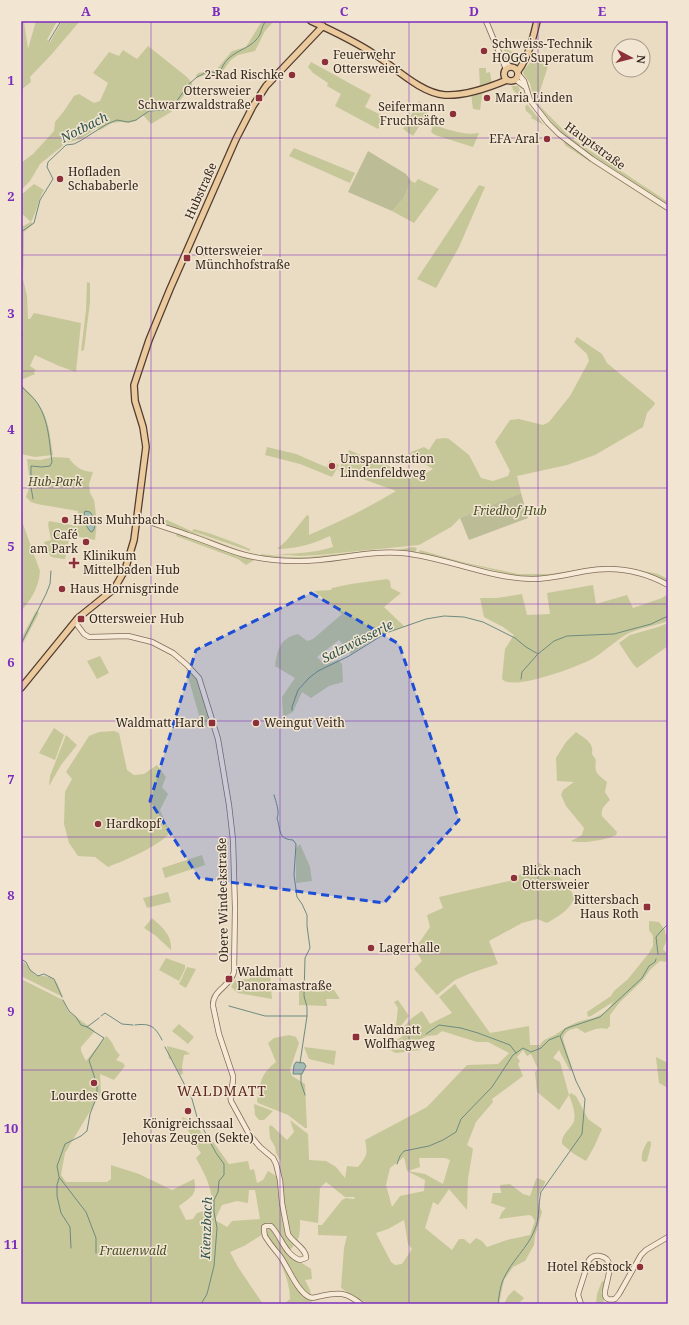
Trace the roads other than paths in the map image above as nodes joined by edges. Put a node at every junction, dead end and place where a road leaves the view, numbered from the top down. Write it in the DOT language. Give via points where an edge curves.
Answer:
graph roads {
  1 [pos="311,21"];
  2 [pos="486,21"];
  3 [pos="537,21"];
  4 [pos="326,28"];
  5 [pos="514,71"];
  6 [pos="506,78"];
  7 [pos="668,208"];
  8 [pos="136,520"];
  9 [pos="668,585"];
  10 [pos="75,622"];
  11 [pos="21,688"];
  12 [pos="668,1237"];
  13 [pos="361,1304"];
  14 [pos="581,1304"];
  1 -- 4 [label="main road"];
  2 -- 5 [label="street, Hauptstraße" via="501,56"];
  3 -- 5 [label="main road" via="524,60"];
  4 -- 6 [label="main road" via="375,54 432,92 445,95 462,94 496,85"];
  4 -- 8 [label="main road, Hubstraße" via="317,33 266,86 250,110 154,328 134,385 135,401 146,447"];
  5 -- 6 [label="main road"];
  5 -- 6 [label="main road" via="512,81"];
  5 -- 7 [label="street, Hauptstraße" via="532,103 565,139"];
  8 -- 9 [label="street" via="241,554 271,559 310,561 402,553 522,578 553,578 612,569 652,577"];
  8 -- 10 [label="main road" via="131,551 119,581 107,595"];
  10 -- 11 [label="main road"];
  10 -- 13 [label="street, Obere Windeckstraße" via="89,637 128,636 152,642 173,653 199,678 220,746 233,840 234,972 230,981 216,994 212,1002 233,1076 231,1101 249,1134 276,1164 288,1234 306,1253 306,1258 300,1260 295,1257 271,1226 264,1227 264,1232 296,1284 307,1296 314,1298 341,1293 351,1296"];
  12 -- 14 [label="street" via="641,1255 615,1299 609,1299 605,1294 610,1273 606,1259 601,1256 592,1257 579,1291"];
}
